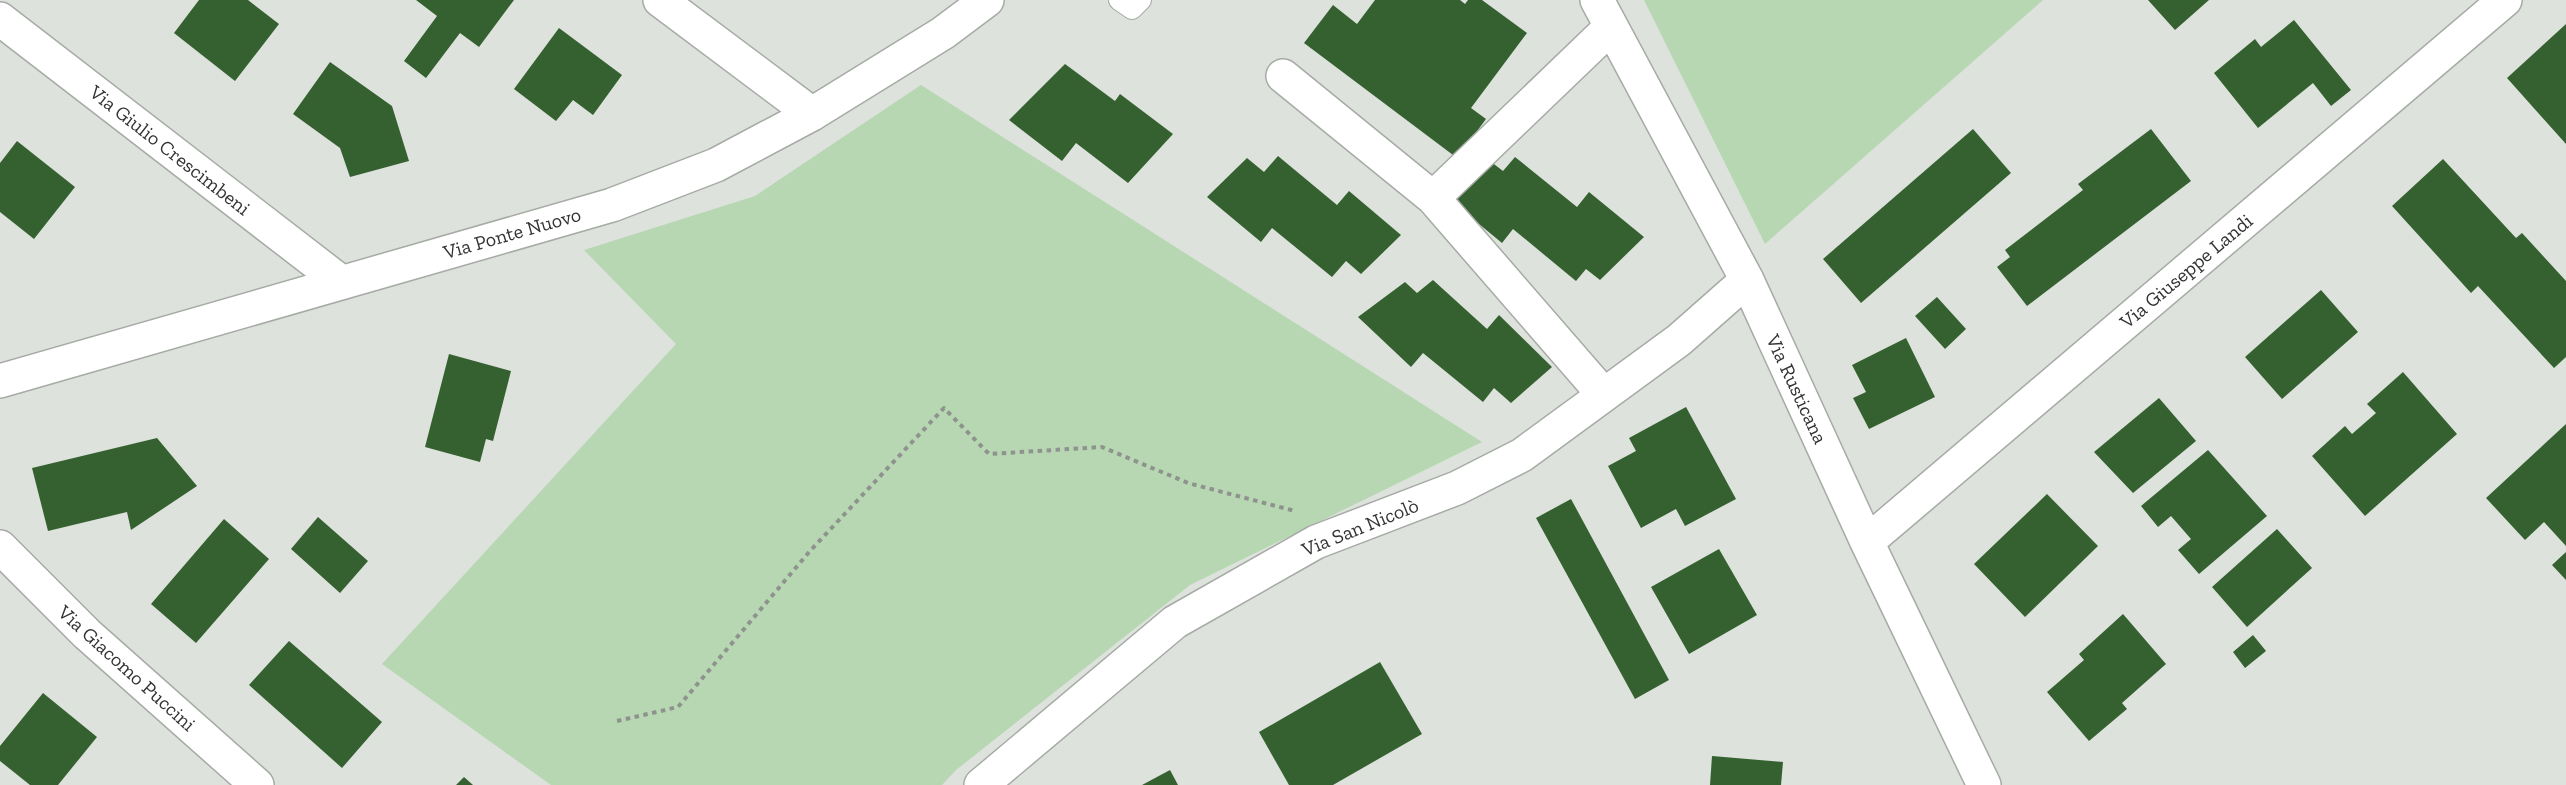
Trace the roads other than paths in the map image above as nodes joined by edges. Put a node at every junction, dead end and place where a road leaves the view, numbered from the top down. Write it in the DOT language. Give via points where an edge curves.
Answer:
graph roads {
  1 [pos="660,0"];
  2 [pos="987,0"];
  3 [pos="1119,0"];
  4 [pos="1141,0"];
  5 [pos="2505,0"];
  6 [pos="1604,14"];
  7 [pos="0,19"];
  8 [pos="1283,76"];
  9 [pos="812,114"];
  10 [pos="1432,198"];
  11 [pos="1747,280"];
  12 [pos="341,282"];
  13 [pos="0,381"];
  14 [pos="1604,395"];
  15 [pos="1867,542"];
  16 [pos="0,547"];
  17 [pos="257,785"];
  18 [pos="981,785"];
  19 [pos="1984,785"];
  1 -- 9 [label="street"];
  2 -- 9 [label="street, Via Ponte Nuovo" via="944,33"];
  3 -- 4 [label="lane" via="1132,9"];
  5 -- 15 [label="street, Via Giuseppe Landi"];
  6 -- 10 [label="street"];
  6 -- 11 [label="street, Via Rusticana"];
  7 -- 12 [label="street, Via Giulio Crescimbeni"];
  8 -- 10 [label="street"];
  9 -- 12 [label="street, Via Ponte Nuovo" via="716,165 612,205"];
  10 -- 14 [label="street"];
  11 -- 14 [label="street, Via San Nicolò" via="1679,340"];
  11 -- 15 [label="street, Via Rusticana"];
  12 -- 13 [label="street, Via Ponte Nuovo"];
  14 -- 18 [label="street, Via San Nicolò" via="1521,455 1456,488 1316,542 1175,622"];
  15 -- 19 [label="street, Via Rusticana"];
  16 -- 17 [label="street, Via Giacomo Puccini" via="87,634"];
}
